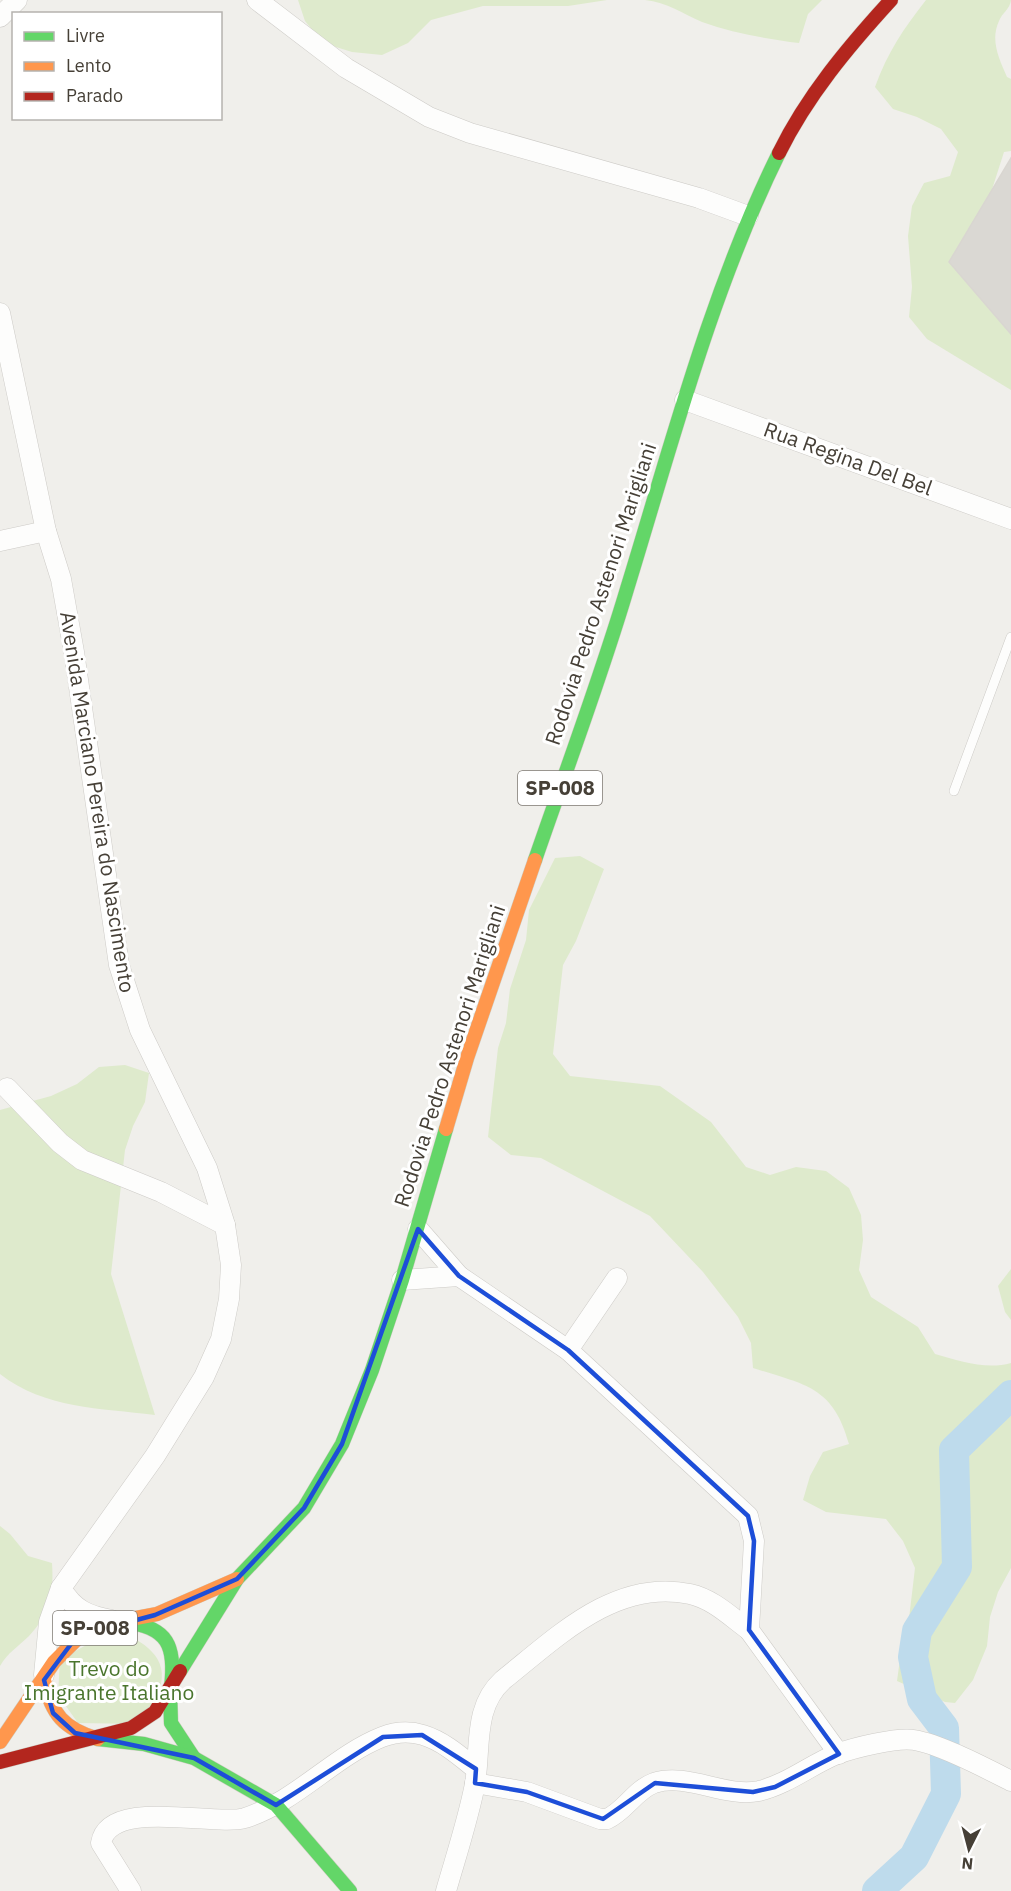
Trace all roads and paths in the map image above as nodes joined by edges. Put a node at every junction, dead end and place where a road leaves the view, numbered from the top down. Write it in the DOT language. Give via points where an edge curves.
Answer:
graph roads {
  1 [pos="17,0"];
  2 [pos="257,0"];
  3 [pos="891,0"];
  4 [pos="0,17"];
  5 [pos="748,216"];
  6 [pos="0,314"];
  7 [pos="685,400"];
  8 [pos="1011,519"];
  9 [pos="46,531"];
  10 [pos="0,541"];
  11 [pos="1011,637"];
  12 [pos="954,791"];
  13 [pos="7,1088"];
  14 [pos="225,1225"];
  15 [pos="418,1228"];
  16 [pos="459,1276"];
  17 [pos="617,1278"];
  18 [pos="402,1280"];
  19 [pos="568,1350"];
  20 [pos="237,1579"];
  21 [pos="62,1588"];
  22 [pos="118,1622"];
  23 [pos="749,1630"];
  24 [pos="44,1680"];
  25 [pos="170,1690"];
  26 [pos="2,1736"];
  27 [pos="98,1739"];
  28 [pos="839,1754"];
  29 [pos="194,1758"];
  30 [pos="0,1762"];
  31 [pos="476,1776"];
  32 [pos="1011,1781"];
  33 [pos="276,1805"];
  34 [pos="131,1891"];
  35 [pos="350,1891"];
  36 [pos="446,1891"];
  1 -- 4 [label="street"];
  2 -- 5 [label="street" via="346,68 429,117 470,133 699,198"];
  3 -- 5 [label="main road, Rodovia Pedro Astenori Marigliani / SP-008" via="852,42 794,122"];
  5 -- 7 [label="main road, Rodovia Pedro Astenori Marigliani / SP-008"];
  6 -- 9 [label="street, Avenida Marciano Pereira do Nascimento"];
  7 -- 8 [label="street, Rua Regina Del Bel"];
  7 -- 15 [label="main road, Rodovia Pedro Astenori Marigliani / SP-008" via="626,597 467,1058"];
  9 -- 10 [label="street"];
  9 -- 14 [label="street, Avenida Marciano Pereira do Nascimento" via="61,579 74,652 119,965 140,1030 207,1168"];
  11 -- 12 [label="lane"];
  13 -- 14 [label="street" via="82,1160 161,1192"];
  14 -- 21 [label="street, Avenida Marciano Pereira do Nascimento" via="231,1265 229,1299 220,1339 204,1377 155,1456"];
  15 -- 16 [label="street"];
  15 -- 18 [label="main road, Rodovia Pedro Astenori Marigliani / SP-008"];
  16 -- 18 [label="street"];
  16 -- 19 [label="street"];
  17 -- 19 [label="street"];
  18 -- 20 [label="main road, Rodovia Pedro Astenori Marigliani / SP-008" via="342,1444 304,1508"];
  19 -- 23 [label="street" via="748,1516 754,1541"];
  20 -- 22 [label="main road, Rodovia Pedro Astenori Marigliani / SP-008" via="155,1615"];
  20 -- 25 [label="main road, Rodovia Pedro Astenori Marigliani / SP-008"];
  21 -- 22 [label="street" via="78,1609 91,1617"];
  21 -- 24 [label="street, Avenida Marciano Pereira do Nascimento" via="49,1622"];
  22 -- 24 [label="main road, Rodovia Pedro Astenori Marigliani / SP-008" via="77,1636"];
  22 -- 25 [label="main road" via="139,1623 156,1630 169,1644 175,1662"];
  23 -- 28 [label="street"];
  23 -- 31 [label="street" via="714,1604 691,1594 648,1594 607,1604 580,1618 494,1688 484,1708"];
  24 -- 26 [label="main road, Rodovia Pedro Astenori Marigliani / SP-008" via="20,1719"];
  24 -- 27 [label="main road" via="53,1713 62,1723 75,1733"];
  25 -- 27 [label="main road, Rodovia Pedro Astenori Marigliani / SP-008" via="144,1721"];
  25 -- 29 [label="main road" via="171,1723"];
  27 -- 29 [label="main road" via="144,1744"];
  27 -- 30 [label="main road, Rodovia Pedro Astenori Marigliani / SP-008"];
  28 -- 31 [label="street" via="774,1787 753,1792 680,1782 655,1783 607,1819"];
  28 -- 32 [label="street" via="914,1740"];
  29 -- 33 [label="main road"];
  31 -- 33 [label="street" via="439,1742 422,1734 404,1732 365,1746"];
  31 -- 36 [label="street"];
  33 -- 34 [label="street" via="224,1821 140,1817 110,1829 101,1839 102,1848"];
  33 -- 35 [label="main road"];
}
